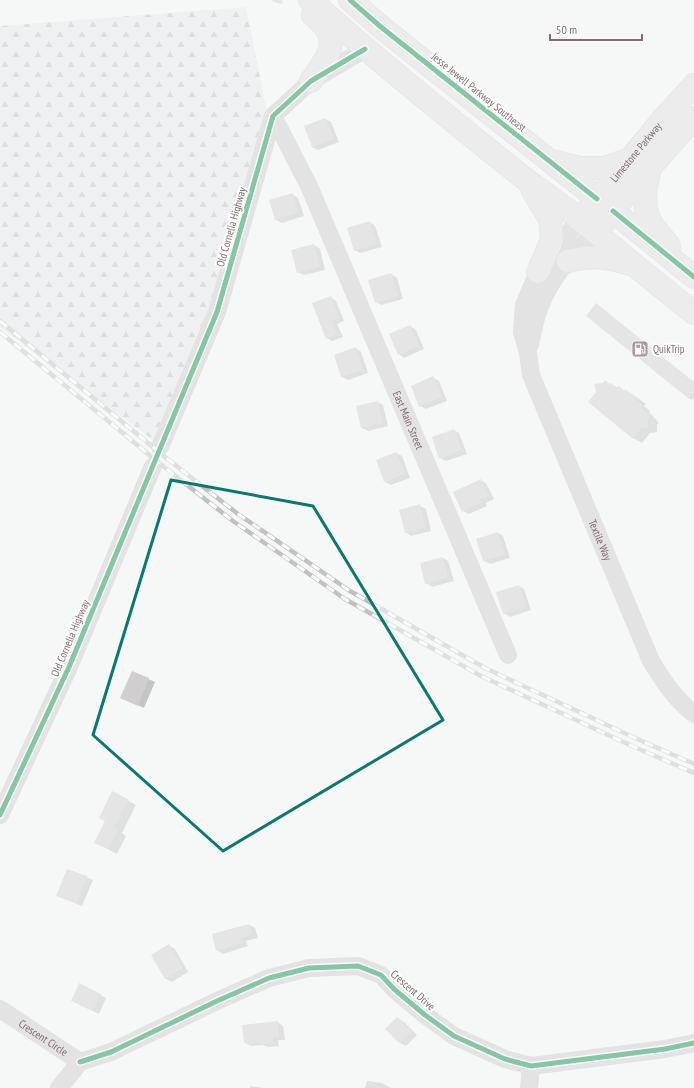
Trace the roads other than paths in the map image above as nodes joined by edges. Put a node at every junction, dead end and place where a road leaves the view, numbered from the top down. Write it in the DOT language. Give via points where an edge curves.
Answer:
graph roads {
  1 [pos="297,0"];
  2 [pos="310,0"];
  3 [pos="350,0"];
  4 [pos="364,49"];
  5 [pos="311,81"];
  6 [pos="694,85"];
  7 [pos="273,116"];
  8 [pos="694,118"];
  9 [pos="630,159"];
  10 [pos="548,160"];
  11 [pos="650,168"];
  12 [pos="524,177"];
  13 [pos="605,204"];
  14 [pos="587,226"];
  15 [pos="568,261"];
  16 [pos="633,265"];
  17 [pos="538,272"];
  18 [pos="691,275"];
  19 [pos="694,313"];
  20 [pos="528,353"];
  21 [pos="160,447"];
  22 [pos="153,466"];
  23 [pos="508,655"];
  24 [pos="694,714"];
  25 [pos="0,815"];
  26 [pos="0,1009"];
  27 [pos="694,1043"];
  28 [pos="80,1062"];
  29 [pos="531,1066"];
  30 [pos="60,1088"];
  31 [pos="529,1088"];
  1 -- 5 [label="main road" via="326,27 329,34 328,57"];
  2 -- 4 [label="main road"];
  3 -- 10 [label="main road, Jesse Jewell Parkway Southeast"];
  4 -- 5 [label="street"];
  4 -- 12 [label="main road"];
  5 -- 7 [label="street"];
  6 -- 9 [label="main road, Limestone Parkway"];
  7 -- 21 [label="street, Old Cornelia Highway" via="217,312"];
  7 -- 23 [label="street, East Main Street" via="309,186"];
  8 -- 11 [label="main road, Limestone Parkway"];
  9 -- 10 [label="main road" via="604,168 580,168"];
  9 -- 13 [label="main road, Limestone Parkway"];
  10 -- 13 [label="main road, Jesse Jewell Parkway Southeast"];
  11 -- 13 [label="main road, Limestone Parkway"];
  11 -- 18 [label="main road" via="644,192 646,212 652,226"];
  12 -- 14 [label="main road"];
  12 -- 17 [label="main road" via="550,219 552,240"];
  13 -- 14 [label="main road, Limestone Parkway"];
  13 -- 18 [label="main road, Jesse Jewell Parkway Southeast"];
  14 -- 15 [label="street, Textile Way" via="584,243"];
  14 -- 16 [label="main road"];
  14 -- 17 [label="street, Textile Way"];
  15 -- 16 [label="main road" via="585,257 611,258"];
  15 -- 20 [label="street, Textile Way" via="553,280 537,314"];
  16 -- 19 [label="main road"];
  17 -- 20 [label="street, Textile Way" via="524,305 522,332"];
  20 -- 24 [label="street, Textile Way" via="531,374 651,661 665,685"];
  22 -- 25 [label="street, Old Cornelia Highway" via="69,667"];
  26 -- 28 [label="street, Crescent Circle"];
  27 -- 29 [label="street, Crescent Drive"];
  28 -- 29 [label="street, Crescent Drive" via="111,1052 269,978 309,968 358,966 381,975 454,1036 505,1060"];
  28 -- 30 [label="street, Crescent Circle"];
  29 -- 31 [label="street"];
}
